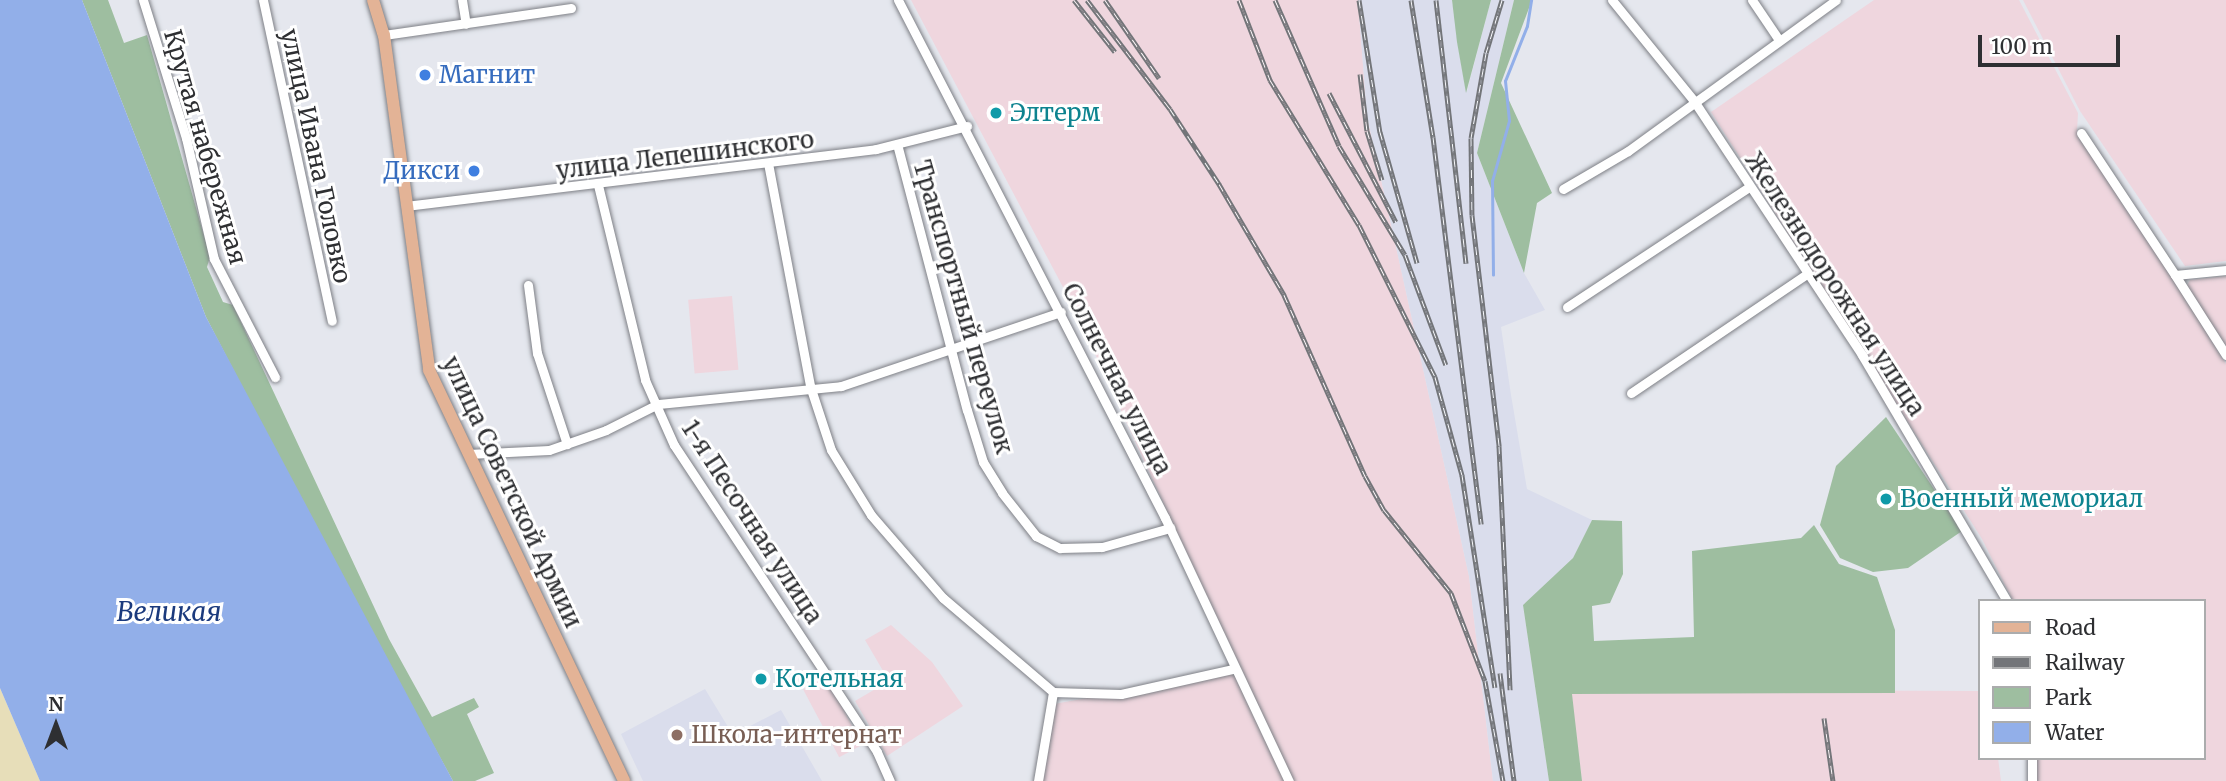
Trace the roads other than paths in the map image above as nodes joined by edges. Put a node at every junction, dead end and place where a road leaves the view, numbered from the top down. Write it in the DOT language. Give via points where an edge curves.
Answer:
graph roads {
  1 [pos="143,0"];
  2 [pos="263,0"];
  3 [pos="373,0"];
  4 [pos="462,0"];
  5 [pos="898,0"];
  6 [pos="1612,0"];
  7 [pos="1752,0"];
  8 [pos="1836,0"];
  9 [pos="571,8"];
  10 [pos="466,24"];
  11 [pos="384,35"];
  12 [pos="1779,40"];
  13 [pos="1694,101"];
  14 [pos="967,125"];
  15 [pos="2081,133"];
  16 [pos="897,144"];
  17 [pos="768,163"];
  18 [pos="598,185"];
  19 [pos="1749,187"];
  20 [pos="1563,189"];
  21 [pos="406,206"];
  22 [pos="2226,270"];
  23 [pos="1807,274"];
  24 [pos="2175,275"];
  25 [pos="528,285"];
  26 [pos="1567,307"];
  27 [pos="1061,312"];
  28 [pos="332,321"];
  29 [pos="951,350"];
  30 [pos="2226,355"];
  31 [pos="275,377"];
  32 [pos="810,386"];
  33 [pos="1631,393"];
  34 [pos="658,404"];
  35 [pos="566,444"];
  36 [pos="468,454"];
  37 [pos="1170,528"];
  38 [pos="2006,599"];
  39 [pos="1233,669"];
  40 [pos="1053,692"];
  41 [pos="2032,760"];
  42 [pos="624,781"];
  43 [pos="890,781"];
  44 [pos="1038,781"];
  45 [pos="1289,781"];
  46 [pos="2032,781"];
  1 -- 31 [label="street, Крутая набережная" via="186,138 214,259"];
  2 -- 28 [label="street, улица Ивана Головко"];
  3 -- 11 [label="main road, улица Советской Армии"];
  4 -- 10 [label="street"];
  5 -- 14 [label="street, Солнечная улица"];
  6 -- 13 [label="street, Железнодорожная улица"];
  7 -- 12 [label="street"];
  8 -- 12 [label="street"];
  9 -- 10 [label="street"];
  10 -- 11 [label="street"];
  11 -- 21 [label="main road, улица Советской Армии"];
  12 -- 13 [label="street"];
  13 -- 19 [label="street, Железнодорожная улица"];
  13 -- 20 [label="street" via="1628,151"];
  14 -- 16 [label="street, улица Лепешинского"];
  14 -- 27 [label="street, Солнечная улица"];
  15 -- 24 [label="street"];
  16 -- 17 [label="street, улица Лепешинского"];
  16 -- 29 [label="street, Транспортный переулок"];
  17 -- 18 [label="street, улица Лепешинского"];
  17 -- 32 [label="street"];
  18 -- 21 [label="street, улица Лепешинского"];
  18 -- 34 [label="street, 1-я Песочная улица" via="645,380"];
  19 -- 23 [label="street, Железнодорожная улица"];
  19 -- 26 [label="street"];
  21 -- 36 [label="main road, улица Советской Армии" via="429,370"];
  22 -- 24 [label="street"];
  23 -- 33 [label="street"];
  23 -- 38 [label="street, Железнодорожная улица" via="1862,355"];
  24 -- 30 [label="street"];
  25 -- 35 [label="street" via="537,353"];
  27 -- 29 [label="street"];
  27 -- 37 [label="street, Солнечная улица"];
  29 -- 32 [label="street" via="841,386"];
  29 -- 37 [label="street, Транспортный переулок" via="984,462 1036,536 1060,548 1102,547"];
  32 -- 34 [label="street"];
  32 -- 40 [label="street" via="831,450 871,515 943,598"];
  34 -- 35 [label="street"];
  34 -- 43 [label="street, 1-я Песочная улица" via="674,445 871,742"];
  35 -- 36 [label="street" via="549,450"];
  36 -- 42 [label="main road, улица Советской Армии"];
  37 -- 39 [label="street, Солнечная улица"];
  39 -- 40 [label="street" via="1121,694"];
  39 -- 45 [label="street, Солнечная улица"];
  40 -- 44 [label="street"];
  41 -- 46 [label="street"];
}
